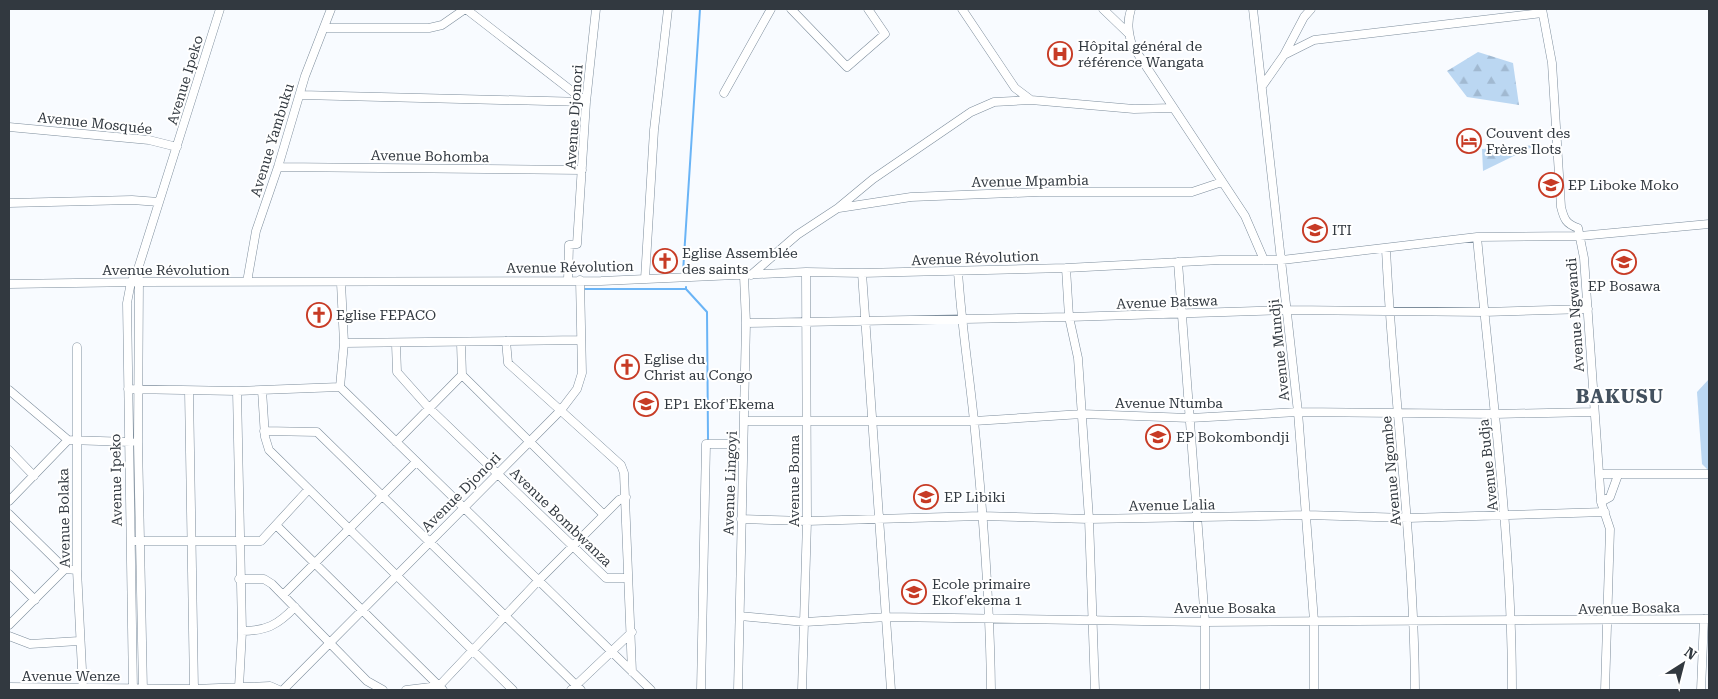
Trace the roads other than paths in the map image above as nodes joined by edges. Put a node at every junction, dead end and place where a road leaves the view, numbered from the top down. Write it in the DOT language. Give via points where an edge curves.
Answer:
graph roads {
  1 [pos="220,9"];
  2 [pos="331,9"];
  3 [pos="466,9"];
  4 [pos="668,9"];
  5 [pos="771,9"];
  6 [pos="790,9"];
  7 [pos="868,9"];
  8 [pos="962,9"];
  9 [pos="1103,9"];
  10 [pos="1131,9"];
  11 [pos="1254,9"];
  12 [pos="1311,9"];
  13 [pos="594,10"];
  14 [pos="1542,11"];
  15 [pos="324,28"];
  16 [pos="1128,33"];
  17 [pos="1284,55"];
  18 [pos="1263,85"];
  19 [pos="724,93"];
  20 [pos="301,95"];
  21 [pos="1031,100"];
  22 [pos="586,102"];
  23 [pos="1172,108"];
  24 [pos="9,126"];
  25 [pos="177,147"];
  26 [pos="278,167"];
  27 [pos="582,170"];
  28 [pos="1222,182"];
  29 [pos="160,202"];
  30 [pos="9,203"];
  31 [pos="838,208"];
  32 [pos="1709,224"];
  33 [pos="1580,236"];
  34 [pos="1477,238"];
  35 [pos="1386,249"];
  36 [pos="1264,260"];
  37 [pos="1282,260"];
  38 [pos="1178,262"];
  39 [pos="1066,268"];
  40 [pos="958,271"];
  41 [pos="137,272"];
  42 [pos="806,272"];
  43 [pos="862,273"];
  44 [pos="748,276"];
  45 [pos="645,279"];
  46 [pos="568,280"];
  47 [pos="580,280"];
  48 [pos="130,282"];
  49 [pos="140,282"];
  50 [pos="247,282"];
  51 [pos="342,283"];
  52 [pos="9,284"];
  53 [pos="1588,309"];
  54 [pos="1287,310"];
  55 [pos="1389,312"];
  56 [pos="1484,312"];
  57 [pos="1180,314"];
  58 [pos="1069,317"];
  59 [pos="961,318"];
  60 [pos="806,322"];
  61 [pos="866,322"];
  62 [pos="746,323"];
  63 [pos="581,340"];
  64 [pos="506,341"];
  65 [pos="344,343"];
  66 [pos="461,343"];
  67 [pos="396,344"];
  68 [pos="77,347"];
  69 [pos="127,350"];
  70 [pos="138,351"];
  71 [pos="462,375"];
  72 [pos="340,387"];
  73 [pos="128,389"];
  74 [pos="139,389"];
  75 [pos="9,390"];
  76 [pos="262,390"];
  77 [pos="189,391"];
  78 [pos="237,391"];
  79 [pos="429,408"];
  80 [pos="561,410"];
  81 [pos="1298,412"];
  82 [pos="1399,412"];
  83 [pos="1594,412"];
  84 [pos="1082,414"];
  85 [pos="1495,414"];
  86 [pos="1190,418"];
  87 [pos="873,420"];
  88 [pos="744,421"];
  89 [pos="806,421"];
  90 [pos="974,421"];
  91 [pos="264,431"];
  92 [pos="72,441"];
  93 [pos="128,442"];
  94 [pos="138,442"];
  95 [pos="396,442"];
  96 [pos="528,442"];
  97 [pos="743,444"];
  98 [pos="9,450"];
  99 [pos="416,462"];
  100 [pos="498,473"];
  101 [pos="1600,474"];
  102 [pos="1709,474"];
  103 [pos="1618,475"];
  104 [pos="34,476"];
  105 [pos="308,490"];
  106 [pos="382,496"];
  107 [pos="626,497"];
  108 [pos="9,501"];
  109 [pos="1601,502"];
  110 [pos="464,506"];
  111 [pos="1605,512"];
  112 [pos="9,514"];
  113 [pos="1506,514"];
  114 [pos="604,515"];
  115 [pos="1307,515"];
  116 [pos="982,516"];
  117 [pos="1197,517"];
  118 [pos="880,518"];
  119 [pos="1408,518"];
  120 [pos="741,519"];
  121 [pos="1089,519"];
  122 [pos="807,521"];
  123 [pos="276,525"];
  124 [pos="349,530"];
  125 [pos="193,540"];
  126 [pos="239,540"];
  127 [pos="140,541"];
  128 [pos="130,542"];
  129 [pos="429,542"];
  130 [pos="572,546"];
  131 [pos="314,564"];
  132 [pos="65,569"];
  133 [pos="77,570"];
  134 [pos="9,574"];
  135 [pos="395,576"];
  136 [pos="239,578"];
  137 [pos="628,578"];
  138 [pos="538,581"];
  139 [pos="283,595"];
  140 [pos="35,600"];
  141 [pos="295,607"];
  142 [pos="361,610"];
  143 [pos="740,616"];
  144 [pos="504,617"];
  145 [pos="888,617"];
  146 [pos="990,618"];
  147 [pos="1707,619"];
  148 [pos="1093,620"];
  149 [pos="1607,620"];
  150 [pos="1314,621"];
  151 [pos="804,622"];
  152 [pos="1204,622"];
  153 [pos="1414,622"];
  154 [pos="1512,622"];
  155 [pos="9,625"];
  156 [pos="242,631"];
  157 [pos="632,632"];
  158 [pos="9,636"];
  159 [pos="79,641"];
  160 [pos="329,643"];
  161 [pos="472,651"];
  162 [pos="611,652"];
  163 [pos="632,672"];
  164 [pos="239,687"];
  165 [pos="375,687"];
  166 [pos="9,688"];
  167 [pos="441,688"];
  168 [pos="133,689"];
  169 [pos="143,689"];
  170 [pos="194,689"];
  171 [pos="576,689"];
  172 [pos="83,690"];
  173 [pos="281,690"];
  174 [pos="365,690"];
  175 [pos="383,690"];
  176 [pos="406,690"];
  177 [pos="513,690"];
  178 [pos="652,690"];
  179 [pos="701,690"];
  180 [pos="738,690"];
  181 [pos="802,690"];
  182 [pos="891,690"];
  183 [pos="991,690"];
  184 [pos="1095,690"];
  185 [pos="1205,690"];
  186 [pos="1314,690"];
  187 [pos="1415,690"];
  188 [pos="1512,690"];
  189 [pos="1605,690"];
  190 [pos="1701,690"];
  1 -- 25 [label="street, Avenue Ipeko"];
  2 -- 15 [label="street, Avenue Yambuku"];
  3 -- 15 [label="street" via="442,25 429,28"];
  3 -- 22 [label="street"];
  4 -- 45 [label="street" via="654,130"];
  5 -- 19 [label="street"];
  6 -- 7 [label="street" via="847,67 885,34"];
  8 -- 21 [label="street" via="1015,88"];
  9 -- 16 [label="street"];
  10 -- 16 [label="street"];
  11 -- 18 [label="street, Avenue Mundji"];
  12 -- 17 [label="street"];
  13 -- 22 [label="street, Avenue Djonori"];
  14 -- 17 [label="street" via="1314,40"];
  14 -- 33 [label="street" via="1552,63 1561,207 1564,220 1578,228"];
  15 -- 20 [label="street, Avenue Yambuku"];
  16 -- 23 [label="street" via="1132,45"];
  17 -- 18 [label="street"];
  18 -- 37 [label="street, Avenue Mundji"];
  20 -- 22 [label="street"];
  20 -- 26 [label="street, Avenue Yambuku"];
  21 -- 23 [label="street" via="1134,109"];
  21 -- 31 [label="street" via="994,102 971,112"];
  22 -- 27 [label="street, Avenue Djonori"];
  23 -- 28 [label="street"];
  24 -- 25 [label="street, Avenue Mosquée" via="149,140"];
  25 -- 29 [label="street, Avenue Ipeko"];
  26 -- 27 [label="street, Avenue Bohomba"];
  26 -- 50 [label="street, Avenue Yambuku" via="256,231"];
  27 -- 46 [label="street, Avenue Djonori" via="577,244 569,245"];
  28 -- 31 [label="street, Avenue Mpambia" via="1192,192 1039,192 911,197"];
  28 -- 36 [label="street" via="1245,216"];
  29 -- 30 [label="street"];
  29 -- 41 [label="street, Avenue Ipeko"];
  31 -- 44 [label="street" via="797,235"];
  32 -- 33 [label="street, Avenue Révolution"];
  33 -- 34 [label="street, Avenue Révolution"];
  33 -- 53 [label="street, Avenue Ngwandi"];
  34 -- 35 [label="street, Avenue Révolution"];
  34 -- 56 [label="street, Avenue Budja"];
  35 -- 37 [label="street, Avenue Révolution"];
  35 -- 55 [label="street, Avenue Ngombe"];
  36 -- 37 [label="street, Avenue Révolution"];
  36 -- 38 [label="street, Avenue Révolution"];
  37 -- 54 [label="street, Avenue Mundji"];
  38 -- 39 [label="street, Avenue Révolution"];
  38 -- 57 [label="street"];
  39 -- 40 [label="street, Avenue Révolution"];
  39 -- 58 [label="street"];
  40 -- 43 [label="street, Avenue Révolution"];
  40 -- 59 [label="street"];
  41 -- 48 [label="street, Avenue Ipeko"];
  41 -- 49 [label="street, Avenue Ipeko"];
  42 -- 43 [label="street, Avenue Révolution"];
  42 -- 44 [label="street, Avenue Révolution"];
  42 -- 60 [label="street, Avenue Boma"];
  43 -- 61 [label="street"];
  44 -- 45 [label="street, Avenue Révolution"];
  44 -- 62 [label="street, Avenue Lingoyi"];
  45 -- 47 [label="street, Avenue Révolution"];
  46 -- 47 [label="street, Avenue Révolution"];
  46 -- 51 [label="street, Avenue Révolution"];
  47 -- 63 [label="street, Avenue Djonori"];
  48 -- 49 [label="street, Avenue Révolution"];
  48 -- 52 [label="street, Avenue Révolution"];
  48 -- 69 [label="street, Avenue Ipeko"];
  49 -- 50 [label="street, Avenue Révolution"];
  49 -- 70 [label="street, Avenue Ipeko"];
  50 -- 51 [label="street, Avenue Révolution"];
  51 -- 65 [label="street"];
  53 -- 56 [label="street, Avenue Batswa"];
  53 -- 83 [label="street, Avenue Ngwandi"];
  54 -- 55 [label="street, Avenue Batswa"];
  54 -- 57 [label="street, Avenue Batswa"];
  54 -- 81 [label="street, Avenue Mundji"];
  55 -- 56 [label="street, Avenue Batswa"];
  55 -- 82 [label="street, Avenue Ngombe"];
  56 -- 85 [label="street, Avenue Budja"];
  57 -- 58 [label="street, Avenue Batswa"];
  57 -- 86 [label="street"];
  58 -- 59 [label="street, Avenue Batswa"];
  58 -- 84 [label="street" via="1078,358"];
  59 -- 61 [label="street, Avenue Batswa"];
  59 -- 90 [label="street"];
  60 -- 61 [label="street, Avenue Batswa"];
  60 -- 62 [label="street, Avenue Batswa"];
  60 -- 89 [label="street, Avenue Boma"];
  61 -- 87 [label="street"];
  62 -- 88 [label="street, Avenue Lingoyi"];
  63 -- 64 [label="street"];
  63 -- 80 [label="street, Avenue Djonori" via="582,373 577,389"];
  64 -- 66 [label="street"];
  64 -- 80 [label="street" via="508,363"];
  65 -- 67 [label="street"];
  65 -- 72 [label="street"];
  66 -- 67 [label="street"];
  66 -- 71 [label="street"];
  67 -- 79 [label="street, Avenue Bombwanza" via="396,372"];
  68 -- 92 [label="street, Avenue Bolaka"];
  69 -- 70 [label="street"];
  69 -- 73 [label="street, Avenue Ipeko"];
  70 -- 74 [label="street, Avenue Ipeko"];
  71 -- 79 [label="street"];
  71 -- 96 [label="street"];
  72 -- 76 [label="street"];
  72 -- 95 [label="street"];
  73 -- 74 [label="street"];
  73 -- 93 [label="street, Avenue Ipeko"];
  74 -- 77 [label="street"];
  74 -- 94 [label="street, Avenue Ipeko"];
  75 -- 92 [label="street"];
  76 -- 78 [label="street"];
  76 -- 91 [label="street"];
  77 -- 78 [label="street"];
  77 -- 125 [label="street"];
  78 -- 126 [label="street"];
  79 -- 95 [label="street"];
  79 -- 100 [label="street, Avenue Bombwanza"];
  80 -- 96 [label="street, Avenue Djonori"];
  80 -- 107 [label="street" via="620,465 626,479"];
  81 -- 82 [label="street, Avenue Ntumba"];
  81 -- 86 [label="street, Avenue Ntumba"];
  81 -- 115 [label="street, Avenue Mundji"];
  82 -- 85 [label="street, Avenue Ntumba"];
  82 -- 119 [label="street, Avenue Ngombe"];
  83 -- 85 [label="street, Avenue Ntumba"];
  83 -- 101 [label="street, Avenue Ngwandi"];
  84 -- 86 [label="street, Avenue Ntumba"];
  84 -- 90 [label="street, Avenue Ntumba"];
  84 -- 121 [label="street"];
  85 -- 113 [label="street, Avenue Budja"];
  86 -- 117 [label="street"];
  87 -- 89 [label="street, Avenue Ntumba"];
  87 -- 90 [label="street, Avenue Ntumba"];
  87 -- 118 [label="street"];
  88 -- 89 [label="street, Avenue Ntumba"];
  88 -- 97 [label="street, Avenue Lingoyi"];
  89 -- 122 [label="street, Avenue Boma"];
  90 -- 116 [label="street"];
  91 -- 105 [label="street" via="269,450"];
  91 -- 106 [label="street" via="317,432"];
  92 -- 93 [label="street"];
  92 -- 104 [label="street"];
  92 -- 133 [label="street, Avenue Bolaka"];
  93 -- 94 [label="street"];
  93 -- 128 [label="street, Avenue Ipeko"];
  94 -- 127 [label="street, Avenue Ipeko"];
  95 -- 99 [label="street"];
  96 -- 100 [label="street, Avenue Djonori"];
  96 -- 114 [label="street"];
  97 -- 120 [label="street, Avenue Lingoyi"];
  97 -- 179 [label="street" via="706,444"];
  98 -- 104 [label="street"];
  99 -- 106 [label="street"];
  99 -- 110 [label="street"];
  100 -- 110 [label="street, Avenue Djonori"];
  100 -- 130 [label="street, Avenue Bombwanza"];
  101 -- 103 [label="street"];
  101 -- 109 [label="street, Avenue Ngwandi"];
  102 -- 103 [label="street"];
  103 -- 109 [label="street" via="1610,497"];
  104 -- 108 [label="street"];
  105 -- 123 [label="street"];
  105 -- 124 [label="street"];
  106 -- 124 [label="street"];
  106 -- 129 [label="street"];
  107 -- 114 [label="street"];
  107 -- 137 [label="street"];
  109 -- 111 [label="street, Avenue Ngwandi"];
  110 -- 129 [label="street, Avenue Djonori"];
  110 -- 138 [label="street"];
  111 -- 113 [label="street, Avenue Lalia"];
  111 -- 149 [label="street, Avenue Ngwandi" via="1610,529"];
  112 -- 132 [label="street"];
  113 -- 119 [label="street, Avenue Lalia"];
  113 -- 154 [label="street, Avenue Budja"];
  114 -- 130 [label="street"];
  115 -- 117 [label="street, Avenue Lalia"];
  115 -- 119 [label="street, Avenue Lalia"];
  115 -- 150 [label="street, Avenue Mundji"];
  116 -- 118 [label="street, Avenue Lalia"];
  116 -- 121 [label="street, Avenue Lalia"];
  116 -- 146 [label="street"];
  117 -- 121 [label="street, Avenue Lalia"];
  117 -- 152 [label="street"];
  118 -- 122 [label="street, Avenue Lalia"];
  118 -- 145 [label="street"];
  119 -- 153 [label="street, Avenue Ngombe"];
  120 -- 122 [label="street, Avenue Lalia"];
  120 -- 143 [label="street, Avenue Lingoyi"];
  121 -- 148 [label="street"];
  122 -- 151 [label="street, Avenue Boma"];
  123 -- 126 [label="street" via="261,541"];
  123 -- 131 [label="street"];
  124 -- 131 [label="street"];
  124 -- 135 [label="street"];
  125 -- 126 [label="street"];
  125 -- 127 [label="street"];
  125 -- 170 [label="street"];
  126 -- 136 [label="street"];
  127 -- 128 [label="street"];
  127 -- 169 [label="street, Avenue Ipeko"];
  128 -- 168 [label="street, Avenue Ipeko"];
  129 -- 135 [label="street, Avenue Djonori"];
  129 -- 144 [label="street"];
  130 -- 137 [label="street, Avenue Bombwanza" via="606,578"];
  130 -- 138 [label="street"];
  131 -- 139 [label="street"];
  131 -- 142 [label="street"];
  132 -- 133 [label="street"];
  132 -- 140 [label="street"];
  133 -- 159 [label="street, Avenue Bolaka"];
  134 -- 140 [label="street"];
  135 -- 142 [label="street, Avenue Djonori"];
  135 -- 161 [label="street"];
  136 -- 139 [label="street" via="267,580"];
  136 -- 156 [label="street"];
  137 -- 157 [label="street"];
  138 -- 144 [label="street"];
  138 -- 162 [label="street"];
  139 -- 141 [label="street"];
  140 -- 155 [label="street"];
  141 -- 156 [label="street" via="273,626 259,631"];
  141 -- 160 [label="street"];
  142 -- 160 [label="street, Avenue Djonori"];
  142 -- 167 [label="street"];
  143 -- 151 [label="street, Avenue Bosaka"];
  143 -- 180 [label="street, Avenue Lingoyi"];
  144 -- 161 [label="street"];
  144 -- 171 [label="street"];
  145 -- 146 [label="street, Avenue Bosaka"];
  145 -- 151 [label="street, Avenue Bosaka"];
  145 -- 182 [label="street"];
  146 -- 148 [label="street, Avenue Bosaka"];
  146 -- 183 [label="street"];
  147 -- 149 [label="street, Avenue Bosaka"];
  147 -- 190 [label="street"];
  148 -- 152 [label="street, Avenue Bosaka"];
  148 -- 184 [label="street"];
  149 -- 154 [label="street, Avenue Bosaka"];
  149 -- 189 [label="street, Avenue Ngwandi"];
  150 -- 152 [label="street, Avenue Bosaka"];
  150 -- 153 [label="street, Avenue Bosaka"];
  150 -- 186 [label="street, Avenue Mundji"];
  151 -- 181 [label="street, Avenue Boma"];
  152 -- 185 [label="street"];
  153 -- 154 [label="street, Avenue Bosaka"];
  153 -- 187 [label="street, Avenue Ngombe"];
  154 -- 188 [label="street, Avenue Budja"];
  156 -- 164 [label="street"];
  157 -- 162 [label="street"];
  157 -- 163 [label="street"];
  158 -- 159 [label="street" via="30,644"];
  159 -- 172 [label="street, Avenue Bolaka"];
  160 -- 165 [label="street"];
  160 -- 173 [label="street, Avenue Djonori"];
  161 -- 167 [label="street"];
  161 -- 177 [label="street"];
  162 -- 163 [label="street"];
  162 -- 171 [label="street"];
  163 -- 178 [label="street"];
  164 -- 170 [label="street, Avenue Wenze"];
  164 -- 173 [label="street, Avenue Wenze" via="270,686"];
  165 -- 174 [label="street"];
  165 -- 175 [label="street"];
  166 -- 172 [label="street, Avenue Wenze"];
  167 -- 176 [label="street"];
  168 -- 169 [label="street, Avenue Wenze"];
  168 -- 172 [label="street, Avenue Wenze"];
  169 -- 170 [label="street, Avenue Wenze"];
}
